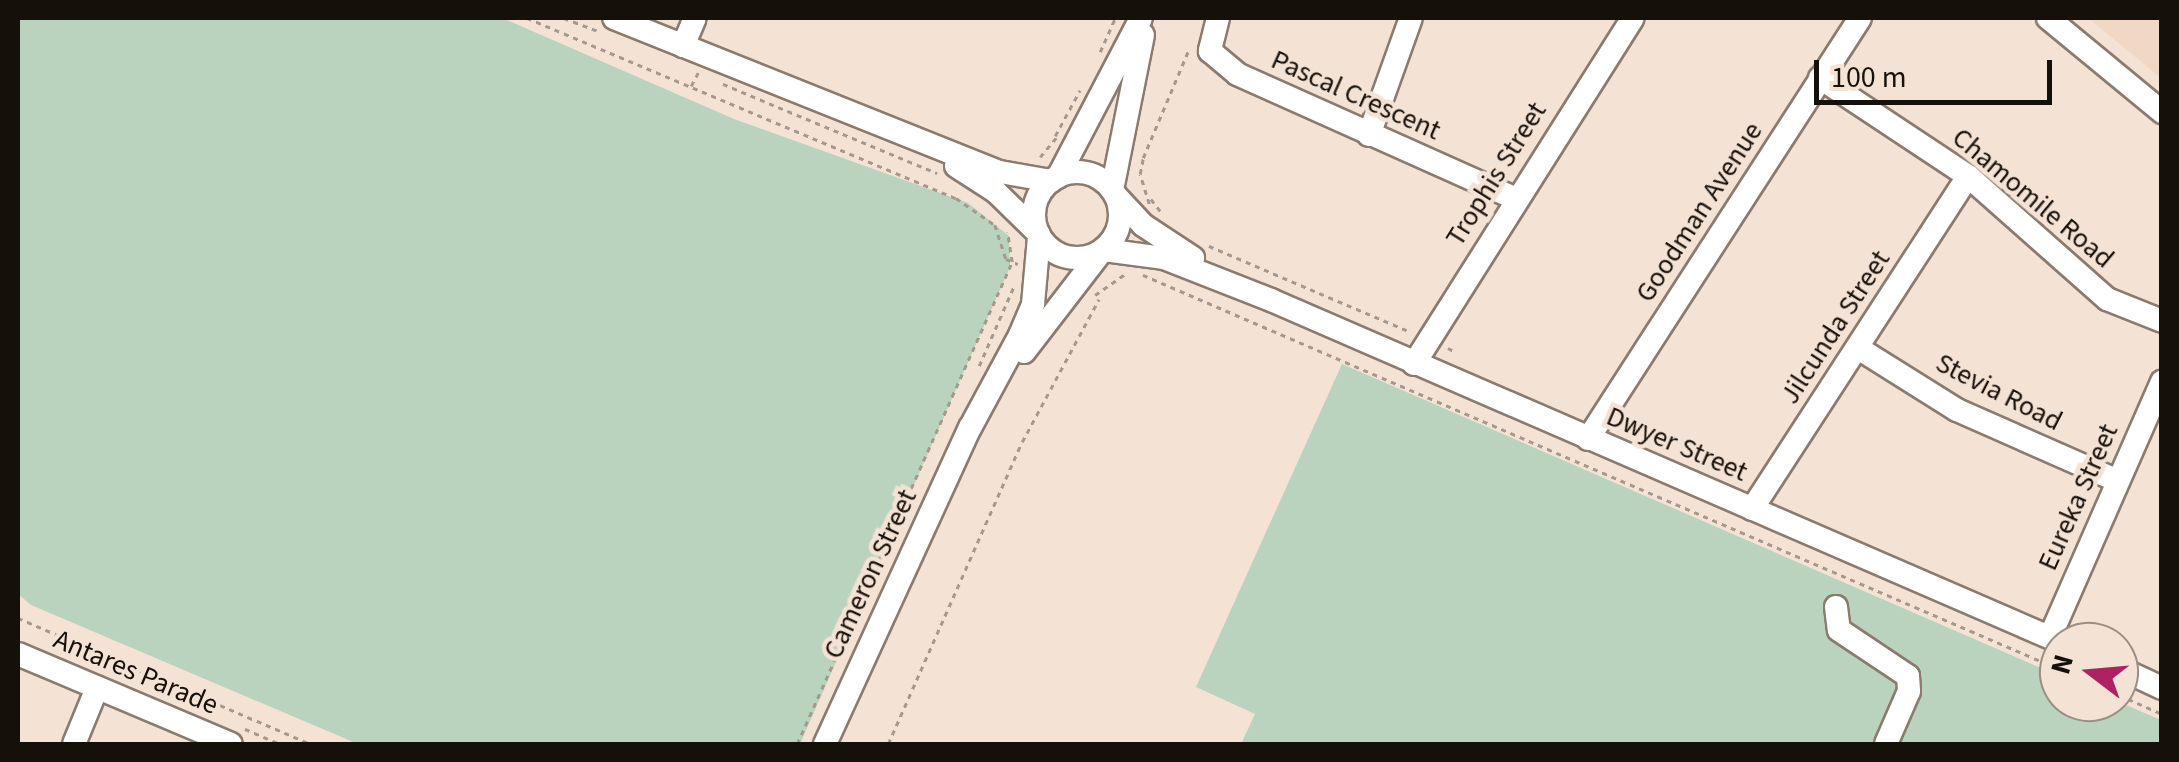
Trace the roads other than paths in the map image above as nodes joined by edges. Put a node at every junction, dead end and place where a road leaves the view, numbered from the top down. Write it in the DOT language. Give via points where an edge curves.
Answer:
graph roads {
  1 [pos="695,18"];
  2 [pos="1141,18"];
  3 [pos="1150,18"];
  4 [pos="1218,18"];
  5 [pos="1411,18"];
  6 [pos="1632,18"];
  7 [pos="1860,18"];
  8 [pos="2048,18"];
  9 [pos="614,28"];
  10 [pos="682,56"];
  11 [pos="1820,78"];
  12 [pos="2162,112"];
  13 [pos="1369,135"];
  14 [pos="915,140"];
  15 [pos="1968,176"];
  16 [pos="1054,179"];
  17 [pos="1114,194"];
  18 [pos="1514,198"];
  19 [pos="1038,235"];
  20 [pos="1102,251"];
  21 [pos="1271,300"];
  22 [pos="2162,321"];
  23 [pos="1858,348"];
  24 [pos="1414,364"];
  25 [pos="2162,382"];
  26 [pos="970,428"];
  27 [pos="1588,439"];
  28 [pos="2118,482"];
  29 [pos="1752,509"];
  30 [pos="1836,607"];
  31 [pos="2062,622"];
  32 [pos="2039,633"];
  33 [pos="18,654"];
  34 [pos="2139,677"];
  35 [pos="98,688"];
  36 [pos="2162,688"];
  37 [pos="74,744"];
  38 [pos="231,744"];
  39 [pos="825,744"];
  40 [pos="1886,744"];
  1 -- 10 [label="street"];
  2 -- 16 [label="street"];
  3 -- 17 [label="street" via="1116,147"];
  4 -- 13 [label="street, Pascal Crescent" via="1210,51 1220,63"];
  5 -- 13 [label="street"];
  6 -- 18 [label="street, Trophis Street"];
  7 -- 11 [label="street, Goodman Avenue"];
  8 -- 12 [label="street"];
  9 -- 10 [label="street"];
  10 -- 14 [label="street"];
  11 -- 15 [label="street, Chamomile Road"];
  11 -- 27 [label="street, Goodman Avenue"];
  13 -- 18 [label="street, Pascal Crescent"];
  14 -- 16 [label="street" via="1030,182"];
  14 -- 19 [label="street" via="996,192"];
  15 -- 22 [label="street, Chamomile Road" via="2107,299"];
  15 -- 23 [label="street, Jilcunda Street"];
  16 -- 17 [label="street" via="1081,172"];
  16 -- 19 [label="street" via="1034,210"];
  17 -- 20 [label="street" via="1119,226"];
  17 -- 21 [label="street, Dwyer Street" via="1142,226"];
  18 -- 24 [label="street, Trophis Street"];
  19 -- 20 [label="street" via="1067,258"];
  19 -- 26 [label="street, Cameron Street" via="1033,304"];
  20 -- 21 [label="street, Dwyer Street"];
  20 -- 26 [label="street, Cameron Street"];
  21 -- 24 [label="street, Dwyer Street"];
  23 -- 28 [label="street, Stevia Road" via="1957,410"];
  23 -- 29 [label="street, Jilcunda Street"];
  24 -- 27 [label="street, Dwyer Street"];
  25 -- 28 [label="street, Eureka Street"];
  26 -- 39 [label="street, Cameron Street"];
  27 -- 29 [label="street, Dwyer Street"];
  28 -- 31 [label="street, Eureka Street"];
  29 -- 32 [label="street, Dwyer Street"];
  30 -- 40 [label="street" via="1840,630 1908,676 1909,691"];
  33 -- 35 [label="street, Antares Parade"];
  34 -- 36 [label="street"];
  35 -- 37 [label="street"];
  35 -- 38 [label="street, Antares Parade"];
}
